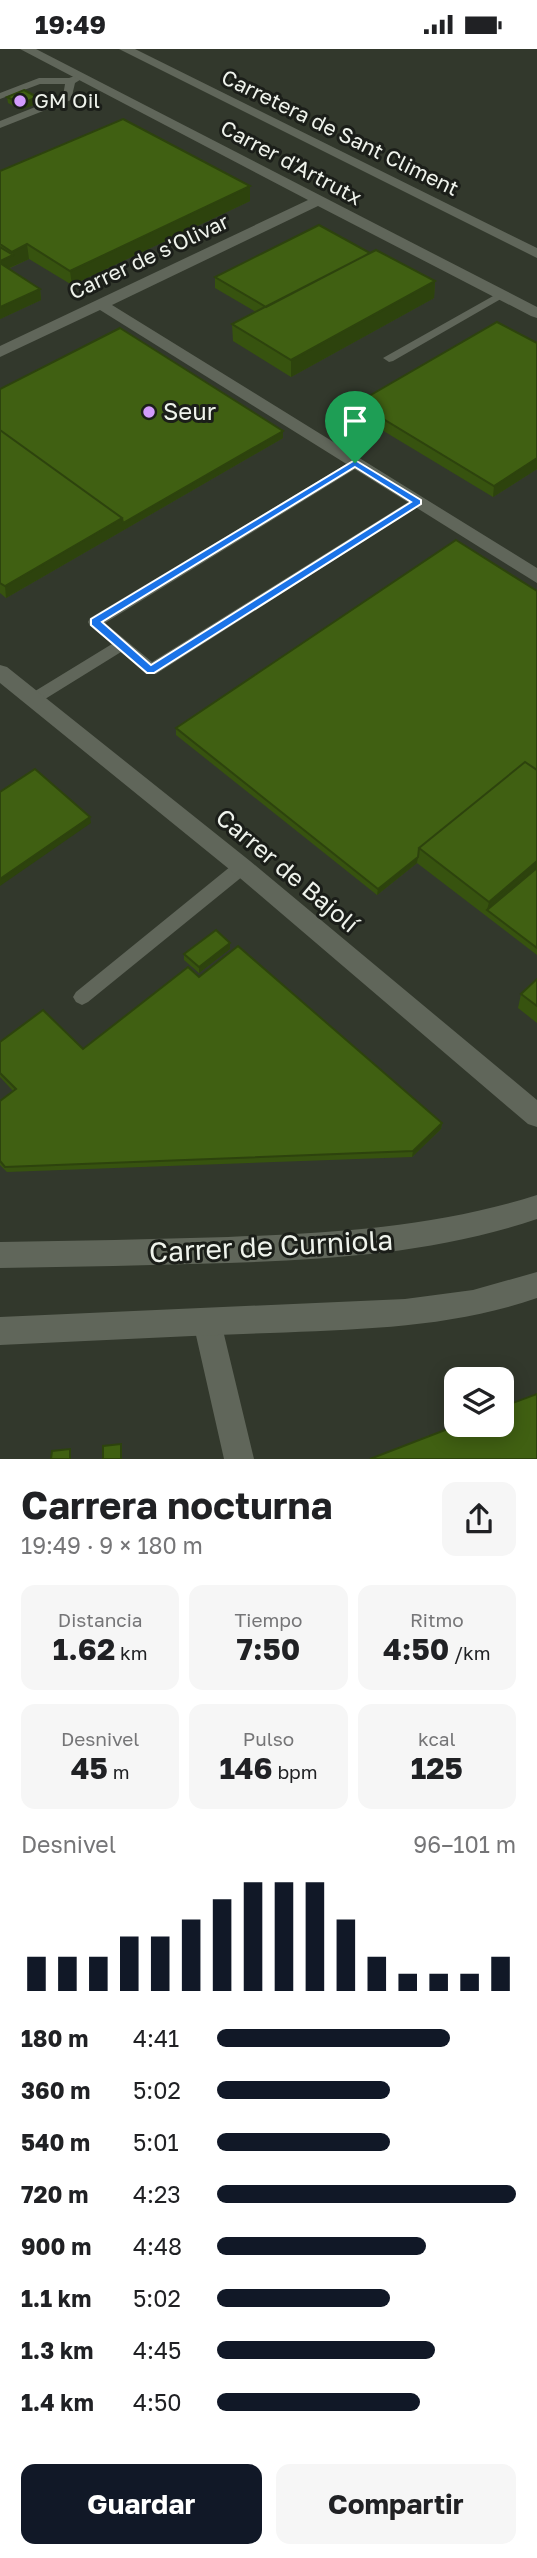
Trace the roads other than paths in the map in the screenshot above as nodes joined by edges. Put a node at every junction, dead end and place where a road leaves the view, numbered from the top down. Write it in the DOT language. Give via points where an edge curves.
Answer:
graph roads {
  1 [pos="26,49"];
  2 [pos="125,49"];
  3 [pos="75,79"];
  4 [pos="0,96"];
  5 [pos="0,125"];
  6 [pos="317,201"];
  7 [pos="537,254"];
  8 [pos="502,294"];
  9 [pos="100,304"];
  10 [pos="537,313"];
  11 [pos="0,352"];
  12 [pos="389,358"];
  13 [pos="355,463"];
  14 [pos="418,502"];
  15 [pos="537,577"];
  16 [pos="122,645"];
  17 [pos="0,672"];
  18 [pos="32,700"];
  19 [pos="242,867"];
  20 [pos="82,997"];
  21 [pos="537,1116"];
  22 [pos="537,1206"];
  23 [pos="0,1255"];
  24 [pos="537,1285"];
  25 [pos="206,1322"];
  26 [pos="0,1331"];
  27 [pos="239,1459"];
  1 -- 3 [label="street, Carrer d'Artrutx"];
  2 -- 7 [label="street, Carretera de Sant Climent"];
  3 -- 4 [label="lane" via="39,81"];
  3 -- 5 [label="lane" via="68,98 15,114"];
  3 -- 6 [label="street, Carrer d'Artrutx"];
  6 -- 8 [label="street, Carrer d'Artrutx"];
  6 -- 9 [label="street, Carrer de s'Olivar"];
  8 -- 10 [label="street, Carrer d'Artrutx"];
  8 -- 12 [label="lane"];
  9 -- 11 [label="street, Carrer de s'Olivar"];
  9 -- 13 [label="street"];
  13 -- 14 [label="street"];
  13 -- 16 [label="lane" via="95,622"];
  14 -- 15 [label="street"];
  14 -- 16 [label="lane" via="150,670"];
  16 -- 18 [label="lane"];
  17 -- 18 [label="street, Carrer de Bajolí"];
  18 -- 19 [label="street, Carrer de Bajolí"];
  19 -- 20 [label="lane"];
  19 -- 21 [label="street, Carrer de Bajolí"];
  22 -- 23 [label="street, Carrer de Curniola" via="453,1232 364,1244"];
  24 -- 25 [label="street" via="509,1296 445,1308"];
  25 -- 26 [label="street"];
  25 -- 27 [label="street"];
}
